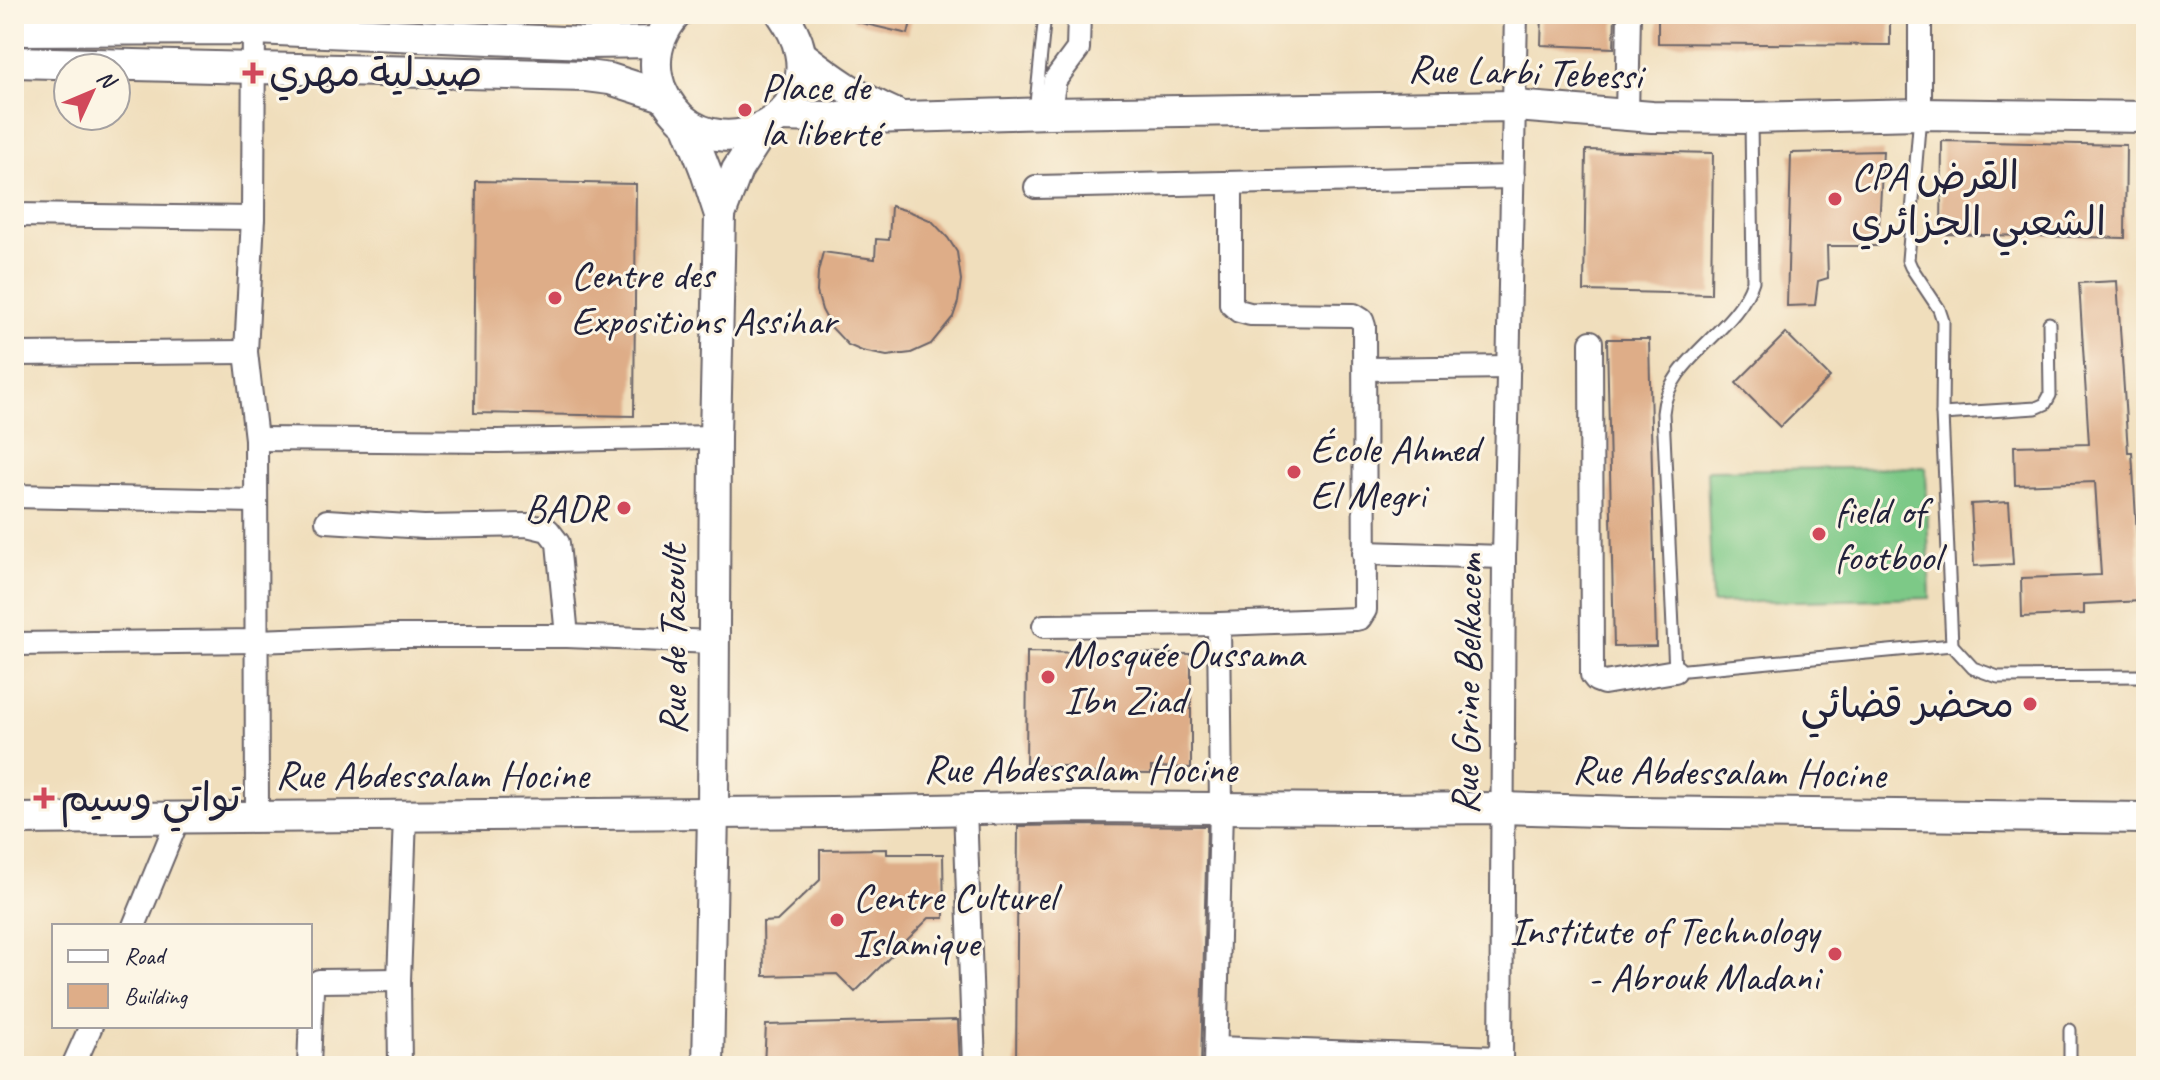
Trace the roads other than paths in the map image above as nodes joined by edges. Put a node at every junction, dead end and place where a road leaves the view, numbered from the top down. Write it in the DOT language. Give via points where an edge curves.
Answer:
graph roads {
  1 [pos="676,14"];
  2 [pos="782,14"];
  3 [pos="1045,14"];
  4 [pos="1079,14"];
  5 [pos="1516,14"];
  6 [pos="1629,14"];
  7 [pos="1920,14"];
  8 [pos="254,22"];
  9 [pos="14,30"];
  10 [pos="659,42"];
  11 [pos="801,55"];
  12 [pos="14,62"];
  13 [pos="254,69"];
  14 [pos="663,96"];
  15 [pos="1515,106"];
  16 [pos="1042,113"];
  17 [pos="1920,114"];
  18 [pos="1627,115"];
  19 [pos="901,117"];
  20 [pos="2146,117"];
  21 [pos="1751,118"];
  22 [pos="772,122"];
  23 [pos="687,123"];
  24 [pos="1513,177"];
  25 [pos="1231,184"];
  26 [pos="1036,187"];
  27 [pos="14,215"];
  28 [pos="720,215"];
  29 [pos="253,218"];
  30 [pos="2049,323"];
  31 [pos="1591,342"];
  32 [pos="246,352"];
  33 [pos="14,354"];
  34 [pos="1509,367"];
  35 [pos="1365,369"];
  36 [pos="1942,414"];
  37 [pos="715,437"];
  38 [pos="256,439"];
  39 [pos="14,496"];
  40 [pos="255,501"];
  41 [pos="327,521"];
  42 [pos="1364,553"];
  43 [pos="1504,557"];
  44 [pos="1219,624"];
  45 [pos="1044,626"];
  46 [pos="567,636"];
  47 [pos="257,641"];
  48 [pos="713,642"];
  49 [pos="14,644"];
  50 [pos="1952,645"];
  51 [pos="1675,671"];
  52 [pos="2146,676"];
  53 [pos="1221,807"];
  54 [pos="965,808"];
  55 [pos="1501,808"];
  56 [pos="713,812"];
  57 [pos="257,817"];
  58 [pos="405,817"];
  59 [pos="2146,818"];
  60 [pos="14,819"];
  61 [pos="178,819"];
  62 [pos="135,924"];
  63 [pos="399,980"];
  64 [pos="312,990"];
  65 [pos="90,1028"];
  66 [pos="310,1028"];
  67 [pos="2070,1030"];
  68 [pos="1216,1057"];
  69 [pos="1501,1062"];
  70 [pos="73,1066"];
  71 [pos="309,1066"];
  72 [pos="400,1066"];
  73 [pos="708,1066"];
  74 [pos="974,1066"];
  75 [pos="2070,1066"];
  1 -- 10 [label="main road"];
  2 -- 11 [label="main road"];
  3 -- 16 [label="lane"];
  4 -- 16 [label="street" via="1078,49 1055,80"];
  5 -- 15 [label="street, Rue Grine Belkacem"];
  6 -- 18 [label="street"];
  7 -- 17 [label="street"];
  8 -- 9 [label="main road"];
  8 -- 10 [label="main road" via="586,43"];
  8 -- 13 [label="street"];
  10 -- 14 [label="main road" via="656,69"];
  11 -- 19 [label="main road, Rue Larbi Tebessi" via="865,101"];
  11 -- 22 [label="main road, Rue de Tazoult" via="793,98"];
  12 -- 13 [label="main road"];
  13 -- 14 [label="main road" via="586,76"];
  13 -- 29 [label="street"];
  14 -- 23 [label="main road"];
  15 -- 16 [label="main road, Rue Larbi Tebessi"];
  15 -- 18 [label="main road, Rue Larbi Tebessi"];
  15 -- 24 [label="street, Rue Grine Belkacem"];
  16 -- 19 [label="main road, Rue Larbi Tebessi"];
  17 -- 20 [label="main road, Rue Larbi Tebessi"];
  17 -- 21 [label="main road, Rue Larbi Tebessi"];
  17 -- 36 [label="lane" via="1908,260 1943,321"];
  18 -- 21 [label="main road, Rue Larbi Tebessi"];
  19 -- 22 [label="main road, Rue Larbi Tebessi"];
  21 -- 51 [label="lane" via="1753,281 1745,300 1664,397"];
  22 -- 23 [label="main road, Rue Larbi Tebessi" via="745,135 724,136"];
  22 -- 28 [label="main road, Rue de Tazoult" via="737,170"];
  23 -- 28 [label="main road, Rue de Tazoult"];
  24 -- 25 [label="street"];
  24 -- 34 [label="street, Rue Grine Belkacem"];
  25 -- 26 [label="street"];
  25 -- 35 [label="street" via="1231,304 1250,314 1357,315 1364,326"];
  27 -- 29 [label="street"];
  28 -- 37 [label="main road, Rue de Tazoult"];
  29 -- 32 [label="street"];
  30 -- 36 [label="lane" via="2050,395 2045,404"];
  31 -- 51 [label="street" via="1592,675 1604,683"];
  32 -- 33 [label="street"];
  32 -- 38 [label="street"];
  34 -- 35 [label="street"];
  34 -- 43 [label="street, Rue Grine Belkacem"];
  35 -- 42 [label="street"];
  36 -- 50 [label="lane"];
  37 -- 38 [label="street"];
  37 -- 48 [label="main road, Rue de Tazoult"];
  38 -- 40 [label="street"];
  39 -- 40 [label="street"];
  40 -- 47 [label="street"];
  41 -- 46 [label="street" via="424,527 527,525 548,530 558,543"];
  42 -- 43 [label="street"];
  42 -- 44 [label="street" via="1366,605 1360,618"];
  43 -- 55 [label="street, Rue Grine Belkacem"];
  44 -- 45 [label="street"];
  44 -- 53 [label="street"];
  46 -- 47 [label="street"];
  46 -- 48 [label="street"];
  47 -- 49 [label="street"];
  47 -- 57 [label="street"];
  48 -- 56 [label="main road, Rue de Tazoult"];
  50 -- 51 [label="lane"];
  50 -- 52 [label="lane" via="1973,668 1998,677"];
  53 -- 54 [label="main road, Rue Abdessalam Hocine"];
  53 -- 55 [label="main road, Rue Abdessalam Hocine"];
  53 -- 68 [label="street"];
  54 -- 56 [label="main road, Rue Abdessalam Hocine"];
  54 -- 74 [label="street"];
  55 -- 59 [label="main road, Rue Abdessalam Hocine"];
  55 -- 69 [label="street, Rue Grine Belkacem"];
  56 -- 58 [label="main road, Rue Abdessalam Hocine"];
  56 -- 73 [label="main road, Rue de Tazoult"];
  57 -- 58 [label="main road, Rue Abdessalam Hocine"];
  57 -- 61 [label="main road, Rue Abdessalam Hocine"];
  58 -- 63 [label="street"];
  60 -- 61 [label="main road, Rue Abdessalam Hocine"];
  61 -- 62 [label="street"];
  63 -- 64 [label="street" via="319,981"];
  63 -- 72 [label="street"];
  65 -- 70 [label="street"];
  66 -- 71 [label="street"];
  67 -- 75 [label="lane"];
  68 -- 69 [label="street"];
}
